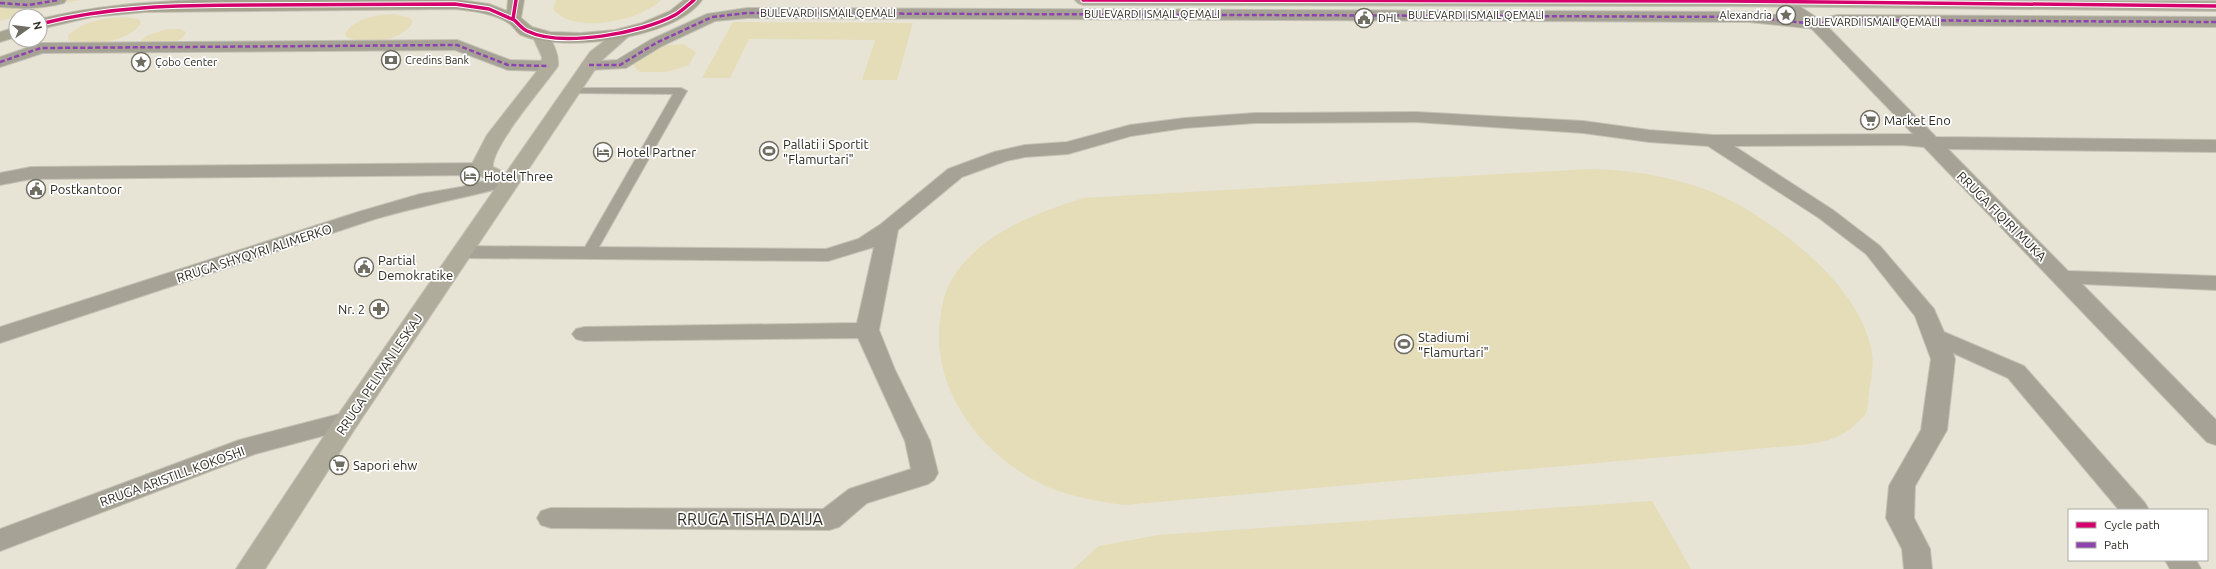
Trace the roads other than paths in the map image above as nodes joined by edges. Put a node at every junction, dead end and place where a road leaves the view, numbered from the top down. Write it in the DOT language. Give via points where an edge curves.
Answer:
graph roads {
  1 [pos="110,0"];
  2 [pos="516,0"];
  3 [pos="694,0"];
  4 [pos="1083,0"];
  5 [pos="1781,1"];
  6 [pos="2192,3"];
  7 [pos="0,4"];
  8 [pos="65,4"];
  9 [pos="2216,6"];
  10 [pos="48,12"];
  11 [pos="514,20"];
  12 [pos="48,22"];
  13 [pos="2216,22"];
  14 [pos="1816,24"];
  15 [pos="540,35"];
  16 [pos="622,35"];
  17 [pos="0,62"];
  18 [pos="589,65"];
  19 [pos="549,66"];
  20 [pos="572,91"];
  21 [pos="1713,141"];
  22 [pos="1929,142"];
  23 [pos="2216,146"];
  24 [pos="484,169"];
  25 [pos="0,173"];
  26 [pos="31,173"];
  27 [pos="0,179"];
  28 [pos="510,180"];
  29 [pos="888,228"];
  30 [pos="463,252"];
  31 [pos="588,254"];
  32 [pos="2063,277"];
  33 [pos="2216,283"];
  34 [pos="867,330"];
  35 [pos="584,334"];
  36 [pos="0,335"];
  37 [pos="1936,337"];
  38 [pos="347,421"];
  39 [pos="2216,436"];
  40 [pos="2134,509"];
  41 [pos="551,518"];
  42 [pos="0,540"];
  43 [pos="2180,561"];
  44 [pos="250,569"];
  45 [pos="1918,569"];
  46 [pos="2187,569"];
  1 -- 8 [label="main road"];
  2 -- 11 [label="main road" via="512,14"];
  3 -- 16 [label="main road" via="668,19"];
  4 -- 5 [label="main road, BULEVARDI ISMAIL QEMALI"];
  5 -- 6 [label="main road, BULEVARDI ISMAIL QEMALI"];
  5 -- 14 [label="street, RRUGA FIQIRI MUKA"];
  6 -- 9 [label="main road, BULEVARDI ISMAIL QEMALI"];
  7 -- 8 [label="street"];
  8 -- 10 [label="main road"];
  11 -- 12 [label="main road" via="489,9 455,4 173,4 101,11"];
  11 -- 15 [label="main road" via="523,29"];
  13 -- 14 [label="street, BULEVARDI ISMAIL QEMALI" via="1838,20"];
  14 -- 18 [label="street, BULEVARDI ISMAIL QEMALI" via="1744,17 747,13 712,17 656,42 620,65"];
  14 -- 22 [label="street, RRUGA FIQIRI MUKA"];
  15 -- 16 [label="main road" via="578,39"];
  15 -- 19 [label="main road" via="550,57"];
  16 -- 18 [label="main road, RRUGA PELIVAN LESKAJ"];
  17 -- 19 [label="street" via="41,48 457,45 508,65"];
  18 -- 20 [label="main road, RRUGA PELIVAN LESKAJ"];
  19 -- 24 [label="main road" via="494,139 483,162"];
  20 -- 28 [label="main road, RRUGA PELIVAN LESKAJ"];
  20 -- 31 [label="lane" via="681,91"];
  21 -- 22 [label="street" via="1902,139"];
  21 -- 29 [label="street" via="1523,122 1375,116 1255,118 1185,123 1130,131 1068,148 1025,151 1001,156 955,173"];
  21 -- 37 [label="street" via="1826,214 1873,250 1926,314"];
  22 -- 23 [label="street"];
  22 -- 32 [label="street, RRUGA FIQIRI MUKA"];
  24 -- 26 [label="street"];
  24 -- 28 [label="main road" via="494,176"];
  25 -- 26 [label="lane"];
  26 -- 27 [label="street"];
  28 -- 30 [label="main road, RRUGA PELIVAN LESKAJ"];
  28 -- 36 [label="street, RRUGA SHYQYRI ALIMERKO" via="462,193 420,200 366,216"];
  29 -- 31 [label="street" via="866,243 828,255"];
  29 -- 34 [label="street"];
  30 -- 31 [label="street"];
  30 -- 38 [label="main road, RRUGA PELIVAN LESKAJ"];
  32 -- 33 [label="street"];
  32 -- 39 [label="street, RRUGA FIQIRI MUKA"];
  34 -- 35 [label="street"];
  34 -- 41 [label="street, RRUGA TISHA DAIJA" via="880,364 914,431 923,455 925,473 918,478 893,483 858,496 830,520"];
  37 -- 40 [label="street" via="2016,372"];
  37 -- 45 [label="street" via="1943,359 1934,430 1902,486 1900,518 1916,549"];
  38 -- 42 [label="street, RRUGA ARISTILL KOKOSHI" via="248,447"];
  38 -- 44 [label="main road, RRUGA PELIVAN LESKAJ"];
  43 -- 46 [label="street"];
}
